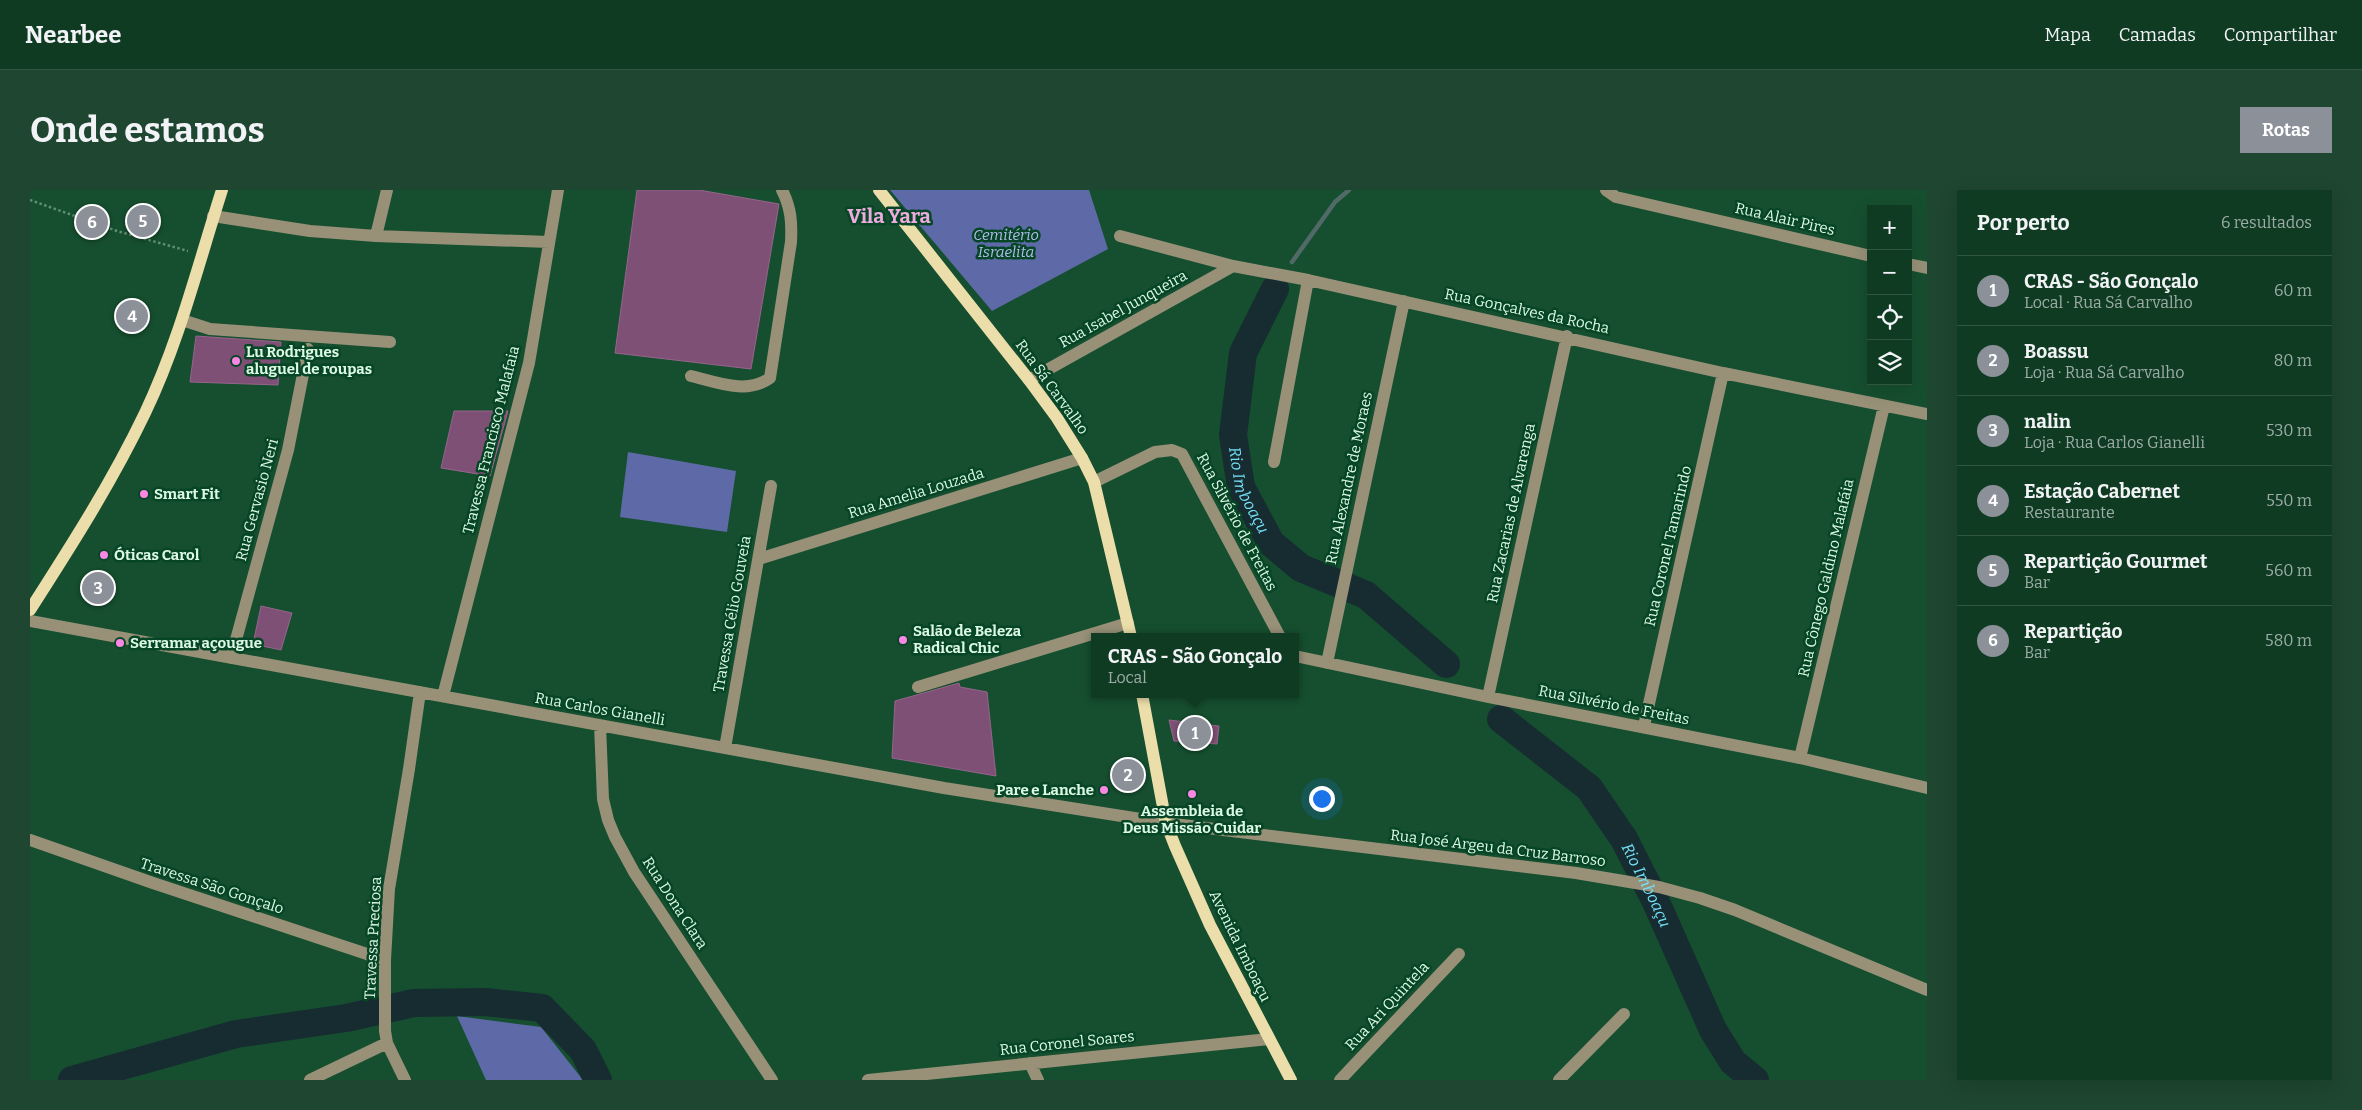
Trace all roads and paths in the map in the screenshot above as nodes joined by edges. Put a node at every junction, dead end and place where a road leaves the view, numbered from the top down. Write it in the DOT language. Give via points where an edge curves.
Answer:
graph roads {
  1 [pos="222,190"];
  2 [pos="387,190"];
  3 [pos="558,190"];
  4 [pos="782,190"];
  5 [pos="1606,190"];
  6 [pos="884,192"];
  7 [pos="30,200"];
  8 [pos="214,216"];
  9 [pos="376,236"];
  10 [pos="1120,236"];
  11 [pos="550,242"];
  12 [pos="202,255"];
  13 [pos="1867,255"];
  14 [pos="1912,265"];
  15 [pos="1233,266"];
  16 [pos="1927,268"];
  17 [pos="1308,280"];
  18 [pos="1404,301"];
  19 [pos="182,320"];
  20 [pos="1567,336"];
  21 [pos="390,342"];
  22 [pos="308,349"];
  23 [pos="1723,373"];
  24 [pos="691,376"];
  25 [pos="1029,380"];
  26 [pos="1884,406"];
  27 [pos="1927,414"];
  28 [pos="1082,458"];
  29 [pos="1274,462"];
  30 [pos="1094,482"];
  31 [pos="772,486"];
  32 [pos="759,559"];
  33 [pos="30,610"];
  34 [pos="30,621"];
  35 [pos="1128,624"];
  36 [pos="1098,633"];
  37 [pos="1129,633"];
  38 [pos="1278,633"];
  39 [pos="1091,635"];
  40 [pos="1299,657"];
  41 [pos="231,658"];
  42 [pos="1326,662"];
  43 [pos="918,687"];
  44 [pos="420,692"];
  45 [pos="443,696"];
  46 [pos="1488,697"];
  47 [pos="1143,698"];
  48 [pos="600,725"];
  49 [pos="1644,726"];
  50 [pos="726,748"];
  51 [pos="1800,758"];
  52 [pos="1927,788"];
  53 [pos="1166,823"];
  54 [pos="30,840"];
  55 [pos="1458,954"];
  56 [pos="385,960"];
  57 [pos="1927,990"];
  58 [pos="1624,1014"];
  59 [pos="386,1037"];
  60 [pos="1268,1039"];
  61 [pos="1030,1063"];
  62 [pos="310,1080"];
  63 [pos="405,1080"];
  64 [pos="772,1080"];
  65 [pos="868,1080"];
  66 [pos="1038,1080"];
  67 [pos="1291,1080"];
  68 [pos="1340,1080"];
  69 [pos="1560,1080"];
  1 -- 8 [label="main road"];
  2 -- 9 [label="street"];
  3 -- 11 [label="street, Travessa Francisco Malafaia"];
  4 -- 24 [label="street" via="792,219 770,378 756,386 742,387"];
  5 -- 13 [label="street, Rua Alair Pires" via="1616,197"];
  6 -- 25 [label="main road, Rua Sá Carvalho"];
  7 -- 12 [label="path" via="117,231"];
  8 -- 9 [label="street" via="310,231"];
  8 -- 12 [label="main road"];
  9 -- 11 [label="street"];
  10 -- 15 [label="street, Rua Gonçalves da Rocha"];
  11 -- 45 [label="street, Travessa Francisco Malafaia" via="529,363"];
  12 -- 19 [label="main road"];
  14 -- 16 [label="street"];
  15 -- 17 [label="street, Rua Gonçalves da Rocha"];
  15 -- 25 [label="street, Rua Isabel Junqueira"];
  17 -- 18 [label="street, Rua Gonçalves da Rocha"];
  17 -- 29 [label="street"];
  18 -- 20 [label="street, Rua Gonçalves da Rocha"];
  18 -- 42 [label="street, Rua Alexandre de Moraes"];
  19 -- 21 [label="street" via="210,329"];
  19 -- 33 [label="main road" via="146,412 91,514"];
  20 -- 23 [label="street, Rua Gonçalves da Rocha"];
  20 -- 46 [label="street, Rua Zacarias de Alvarenga"];
  22 -- 41 [label="street, Rua Gervasio Neri" via="288,450"];
  23 -- 26 [label="street, Rua Gonçalves da Rocha"];
  23 -- 49 [label="street, Rua Coronel Tamarindo"];
  25 -- 28 [label="main road, Rua Sá Carvalho"];
  26 -- 27 [label="street, Rua Gonçalves da Rocha"];
  26 -- 51 [label="street, Rua Cônego Galdino Malafáia"];
  28 -- 30 [label="main road, Rua Sá Carvalho"];
  28 -- 32 [label="street, Rua Amelia Louzada"];
  30 -- 35 [label="main road, Rua Sá Carvalho"];
  30 -- 38 [label="street, Rua Silvério de Freitas" via="1155,452 1172,450 1182,454"];
  31 -- 32 [label="street, Travessa Célio Gouveia"];
  32 -- 50 [label="street, Travessa Célio Gouveia"];
  34 -- 41 [label="street, Rua Carlos Gianelli"];
  35 -- 36 [label="street"];
  35 -- 37 [label="main road, Rua Sá Carvalho"];
  39 -- 43 [label="street"];
  40 -- 42 [label="street, Rua Silvério de Freitas"];
  41 -- 44 [label="street, Rua Carlos Gianelli"];
  42 -- 46 [label="street, Rua Silvério de Freitas"];
  44 -- 45 [label="street, Rua Carlos Gianelli"];
  44 -- 56 [label="street, Travessa Preciosa" via="389,890"];
  45 -- 48 [label="street, Rua Carlos Gianelli"];
  46 -- 49 [label="street, Rua Silvério de Freitas"];
  47 -- 53 [label="main road"];
  48 -- 50 [label="street, Rua Carlos Gianelli"];
  48 -- 64 [label="street, Rua Dona Clara" via="603,799 615,838 634,872"];
  49 -- 51 [label="street, Rua Silvério de Freitas"];
  50 -- 53 [label="street, Rua Carlos Gianelli" via="944,788"];
  51 -- 52 [label="street, Rua Silvério de Freitas"];
  53 -- 57 [label="street, Rua José Argeu da Cruz Barroso" via="1556,871 1659,887 1735,910"];
  53 -- 60 [label="main road, Avenida Imboaçu" via="1210,925"];
  54 -- 56 [label="street, Travessa São Gonçalo"];
  55 -- 68 [label="street, Rua Ari Quintela"];
  56 -- 59 [label="street, Travessa Preciosa"];
  58 -- 69 [label="street"];
  59 -- 62 [label="street"];
  59 -- 63 [label="street"];
  60 -- 61 [label="street, Rua Coronel Soares"];
  60 -- 67 [label="main road, Avenida Imboaçu"];
  61 -- 65 [label="street, Rua Coronel Soares"];
  61 -- 66 [label="street"];
}
